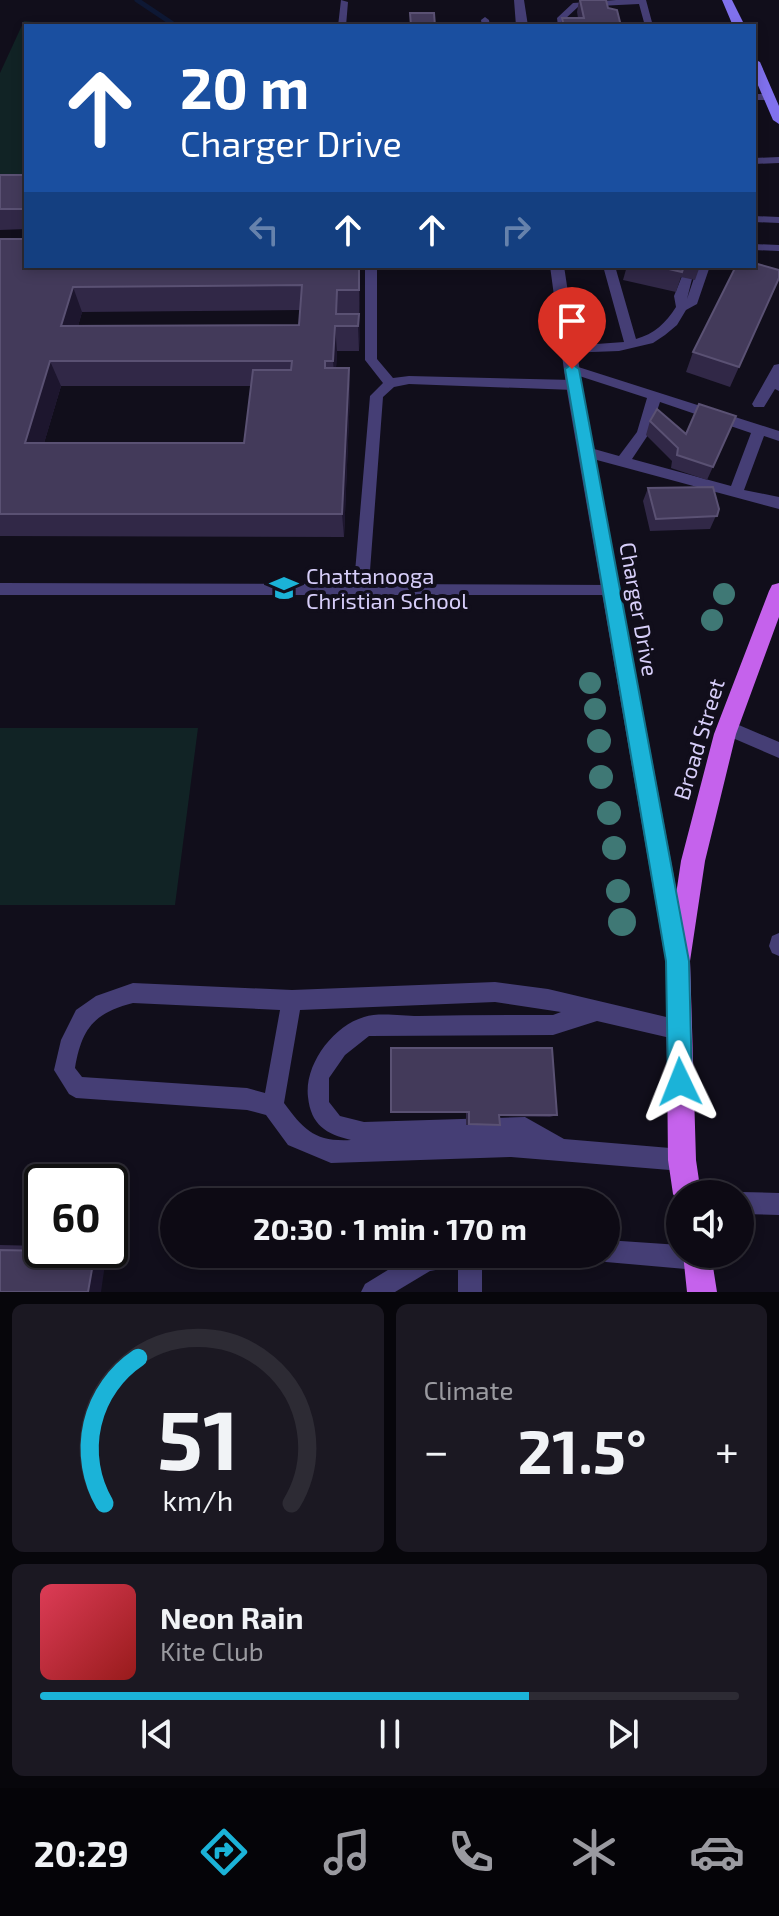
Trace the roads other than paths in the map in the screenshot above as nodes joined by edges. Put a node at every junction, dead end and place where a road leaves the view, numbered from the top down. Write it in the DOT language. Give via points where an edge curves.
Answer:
graph roads {
  1 [pos="519,0"];
  2 [pos="642,0"];
  3 [pos="727,0"];
  4 [pos="344,2"];
  5 [pos="567,12"];
  6 [pos="342,24"];
  7 [pos="522,24"];
  8 [pos="562,24"];
  9 [pos="570,24"];
  10 [pos="648,24"];
  11 [pos="738,24"];
  12 [pos="756,66"];
  13 [pos="773,101"];
  14 [pos="779,120"];
  15 [pos="779,160"];
  16 [pos="756,161"];
  17 [pos="756,219"];
  18 [pos="778,222"];
  19 [pos="756,247"];
  20 [pos="779,248"];
  21 [pos="371,268"];
  22 [pos="557,268"];
  23 [pos="610,268"];
  24 [pos="703,268"];
  25 [pos="686,279"];
  26 [pos="682,307"];
  27 [pos="631,345"];
  28 [pos="572,368"];
  29 [pos="779,368"];
  30 [pos="390,383"];
  31 [pos="776,384"];
  32 [pos="654,396"];
  33 [pos="759,404"];
  34 [pos="759,430"];
  35 [pos="779,436"];
  36 [pos="587,452"];
  37 [pos="621,462"];
  38 [pos="736,493"];
  39 [pos="779,503"];
  40 [pos="0,589"];
  41 [pos="361,590"];
  42 [pos="612,591"];
  43 [pos="779,591"];
  44 [pos="727,728"];
  45 [pos="779,750"];
  46 [pos="678,961"];
  47 [pos="292,1000"];
  48 [pos="595,1011"];
  49 [pos="679,1030"];
  50 [pos="273,1106"];
  51 [pos="561,1150"];
  52 [pos="682,1160"];
  53 [pos="685,1180"];
  54 [pos="754,1203"];
  55 [pos="779,1204"];
  56 [pos="620,1252"];
  57 [pos="666,1254"];
  58 [pos="413,1268"];
  59 [pos="470,1268"];
  60 [pos="699,1268"];
  61 [pos="373,1292"];
  62 [pos="470,1292"];
  63 [pos="702,1292"];
  1 -- 7 [label="street"];
  2 -- 5 [label="lane" via="590,2"];
  2 -- 10 [label="lane"];
  3 -- 11 [label="main road"];
  4 -- 6 [label="lane"];
  5 -- 8 [label="lane"];
  5 -- 9 [label="lane"];
  12 -- 13 [label="main road"];
  13 -- 14 [label="main road"];
  15 -- 16 [label="lane"];
  17 -- 18 [label="lane"];
  19 -- 20 [label="lane"];
  21 -- 30 [label="lane" via="371,360"];
  22 -- 28 [label="street, Charger Drive"];
  23 -- 27 [label="lane"];
  24 -- 26 [label="lane" via="691,304"];
  25 -- 26 [label="lane"];
  26 -- 27 [label="lane" via="673,326 657,339"];
  27 -- 28 [label="lane"];
  28 -- 30 [label="lane"];
  28 -- 32 [label="lane"];
  28 -- 36 [label="street, Charger Drive"];
  29 -- 31 [label="lane"];
  30 -- 41 [label="lane" via="377,396"];
  31 -- 33 [label="lane"];
  32 -- 34 [label="lane"];
  32 -- 37 [label="lane" via="653,414"];
  34 -- 35 [label="lane"];
  34 -- 38 [label="lane"];
  36 -- 37 [label="lane"];
  36 -- 42 [label="street, Charger Drive"];
  37 -- 38 [label="lane"];
  38 -- 39 [label="lane"];
  40 -- 41 [label="lane"];
  41 -- 42 [label="lane"];
  42 -- 46 [label="street, Charger Drive"];
  43 -- 44 [label="main road, Broad Street"];
  44 -- 45 [label="lane"];
  44 -- 46 [label="main road, Broad Street" via="693,861"];
  46 -- 49 [label="main road, Broad Street"];
  47 -- 48 [label="lane" via="495,992"];
  47 -- 50 [label="lane"];
  47 -- 50 [label="lane" via="133,993 108,998 81,1017 69,1041 64,1070 76,1087 247,1099"];
  48 -- 49 [label="lane"];
  48 -- 51 [label="lane" via="553,1025 366,1026 340,1042 321,1070 319,1103 333,1125 364,1133 525,1128"];
  49 -- 52 [label="main road, Broad Street"];
  50 -- 51 [label="lane" via="296,1137 331,1152 511,1146"];
  51 -- 52 [label="lane"];
  52 -- 53 [label="main road, Broad Street"];
  54 -- 55 [label="lane"];
  56 -- 57 [label="lane"];
  58 -- 61 [label="lane"];
  59 -- 62 [label="lane"];
  60 -- 63 [label="main road"];
}
